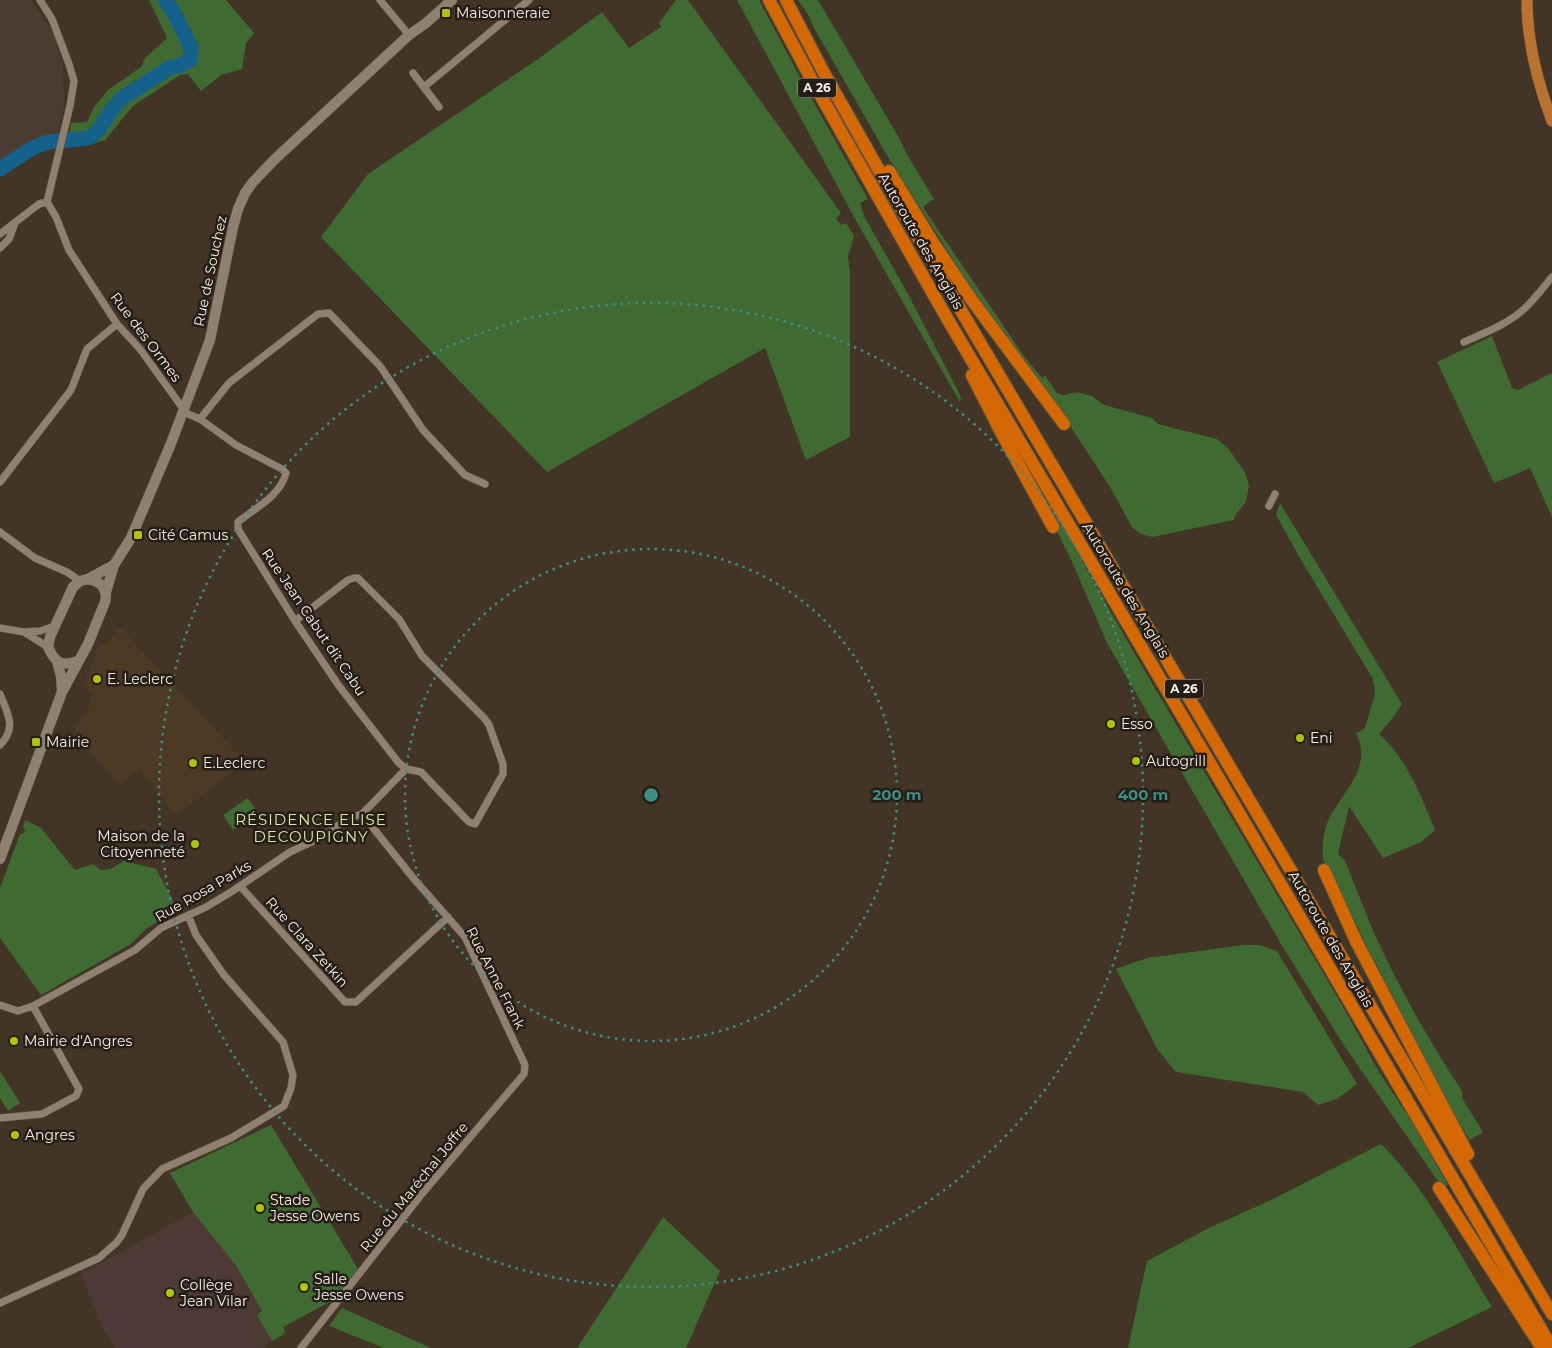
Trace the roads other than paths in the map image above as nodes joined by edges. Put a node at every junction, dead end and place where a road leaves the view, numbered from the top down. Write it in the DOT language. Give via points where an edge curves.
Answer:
graph roads {
  1 [pos="40,0"];
  2 [pos="380,0"];
  3 [pos="442,0"];
  4 [pos="452,0"];
  5 [pos="529,0"];
  6 [pos="770,0"];
  7 [pos="786,0"];
  8 [pos="1528,0"];
  9 [pos="409,35"];
  10 [pos="413,73"];
  11 [pos="424,87"];
  12 [pos="439,107"];
  13 [pos="1552,121"];
  14 [pos="854,124"];
  15 [pos="47,202"];
  16 [pos="16,222"];
  17 [pos="0,234"];
  18 [pos="0,248"];
  19 [pos="1552,277"];
  20 [pos="948,320"];
  21 [pos="117,324"];
  22 [pos="1464,342"];
  23 [pos="184,410"];
  24 [pos="200,419"];
  25 [pos="1064,424"];
  26 [pos="0,482"];
  27 [pos="484,484"];
  28 [pos="1275,494"];
  29 [pos="1269,506"];
  30 [pos="0,525"];
  31 [pos="1053,528"];
  32 [pos="1,533"];
  33 [pos="114,565"];
  34 [pos="84,580"];
  35 [pos="106,592"];
  36 [pos="295,621"];
  37 [pos="55,626"];
  38 [pos="0,628"];
  39 [pos="24,632"];
  40 [pos="48,647"];
  41 [pos="57,660"];
  42 [pos="78,661"];
  43 [pos="62,692"];
  44 [pos="0,694"];
  45 [pos="0,745"];
  46 [pos="406,770"];
  47 [pos="362,814"];
  48 [pos="0,859"];
  49 [pos="1324,870"];
  50 [pos="240,886"];
  51 [pos="188,915"];
  52 [pos="448,917"];
  53 [pos="0,1004"];
  54 [pos="33,1006"];
  55 [pos="525,1065"];
  56 [pos="0,1118"];
  57 [pos="1439,1188"];
  58 [pos="1517,1252"];
  59 [pos="0,1303"];
  60 [pos="1552,1314"];
  61 [pos="300,1348"];
  62 [pos="1542,1348"];
  63 [pos="1552,1348"];
  1 -- 15 [label="street" via="52,19 74,81"];
  2 -- 9 [label="street"];
  3 -- 9 [label="main road, Rue de Souchez"];
  4 -- 9 [label="main road, Rue de Souchez"];
  5 -- 11 [label="street"];
  6 -- 20 [label="highway, Autoroute des Anglais / A 26"];
  7 -- 14 [label="highway, Autoroute des Anglais / A 26"];
  8 -- 13 [label="main road" via="1531,41"];
  9 -- 23 [label="main road, Rue de Souchez" via="275,159 245,193 232,227 210,340"];
  10 -- 11 [label="street"];
  11 -- 12 [label="street"];
  14 -- 25 [label="highway" via="873,144 971,299"];
  14 -- 58 [label="highway, Autoroute des Anglais / A 26"];
  15 -- 16 [label="street" via="39,204"];
  15 -- 21 [label="street, Rue des Ormes" via="69,250"];
  16 -- 17 [label="street"];
  16 -- 18 [label="street" via="9,239"];
  19 -- 22 [label="street" via="1516,316"];
  20 -- 31 [label="highway" via="1001,432"];
  20 -- 63 [label="highway, Autoroute des Anglais / A 26"];
  21 -- 23 [label="street, Rue des Ormes" via="140,349"];
  21 -- 26 [label="street" via="87,349 71,390"];
  23 -- 24 [label="street"];
  23 -- 33 [label="main road, Rue de Souchez" via="131,538"];
  24 -- 27 [label="street" via="229,383 318,314 329,313 380,366 423,430 441,450 465,475"];
  24 -- 36 [label="street, Rue Jean Cabut dit Cabu" via="236,445 286,474 284,482 274,493 238,522 238,529"];
  28 -- 29 [label="street"];
  30 -- 32 [label="street"];
  32 -- 34 [label="street" via="35,558"];
  33 -- 34 [label="main road, Rue de Souchez"];
  33 -- 35 [label="main road, Rue de Souchez"];
  34 -- 35 [label="main road" via="102,584"];
  34 -- 37 [label="main road" via="73,587"];
  35 -- 42 [label="main road, Rue de Souchez" via="88,644"];
  36 -- 46 [label="street, Rue Jean Cabut dit Cabu" via="339,686"];
  36 -- 46 [label="street" via="348,580 358,578 399,619 422,656 485,719 503,764 503,774 475,824 468,822 421,772"];
  37 -- 39 [label="street"];
  37 -- 40 [label="main road"];
  38 -- 39 [label="street"];
  39 -- 40 [label="street"];
  40 -- 41 [label="main road"];
  41 -- 42 [label="main road" via="69,664"];
  41 -- 43 [label="main road"];
  42 -- 43 [label="main road"];
  43 -- 48 [label="main road"];
  44 -- 45 [label="street" via="10,726 7,738"];
  46 -- 47 [label="street, Rue Rosa Parks"];
  47 -- 50 [label="street, Rue Rosa Parks" via="349,818 315,841 296,849"];
  47 -- 52 [label="street, Rue Anne Frank"];
  49 -- 58 [label="highway" via="1356,941 1510,1233"];
  50 -- 51 [label="street, Rue Rosa Parks"];
  50 -- 52 [label="street, Rue Clara Zetkin" via="345,1002 356,1002"];
  51 -- 54 [label="street, Rue Rosa Parks" via="161,928 135,950"];
  51 -- 59 [label="street" via="196,935 224,975 283,1042 293,1075 284,1106 231,1138 162,1169 143,1189 122,1235 98,1258"];
  52 -- 55 [label="street, Rue Anne Frank" via="465,937"];
  53 -- 54 [label="street, Rue Rosa Parks" via="18,1011"];
  54 -- 56 [label="street" via="79,1089 76,1096 42,1114"];
  55 -- 61 [label="street, Rue du Maréchal Joffre" via="524,1074 514,1088 421,1195"];
  57 -- 62 [label="highway"];
  58 -- 60 [label="highway, Autoroute des Anglais / A 26"];
}
